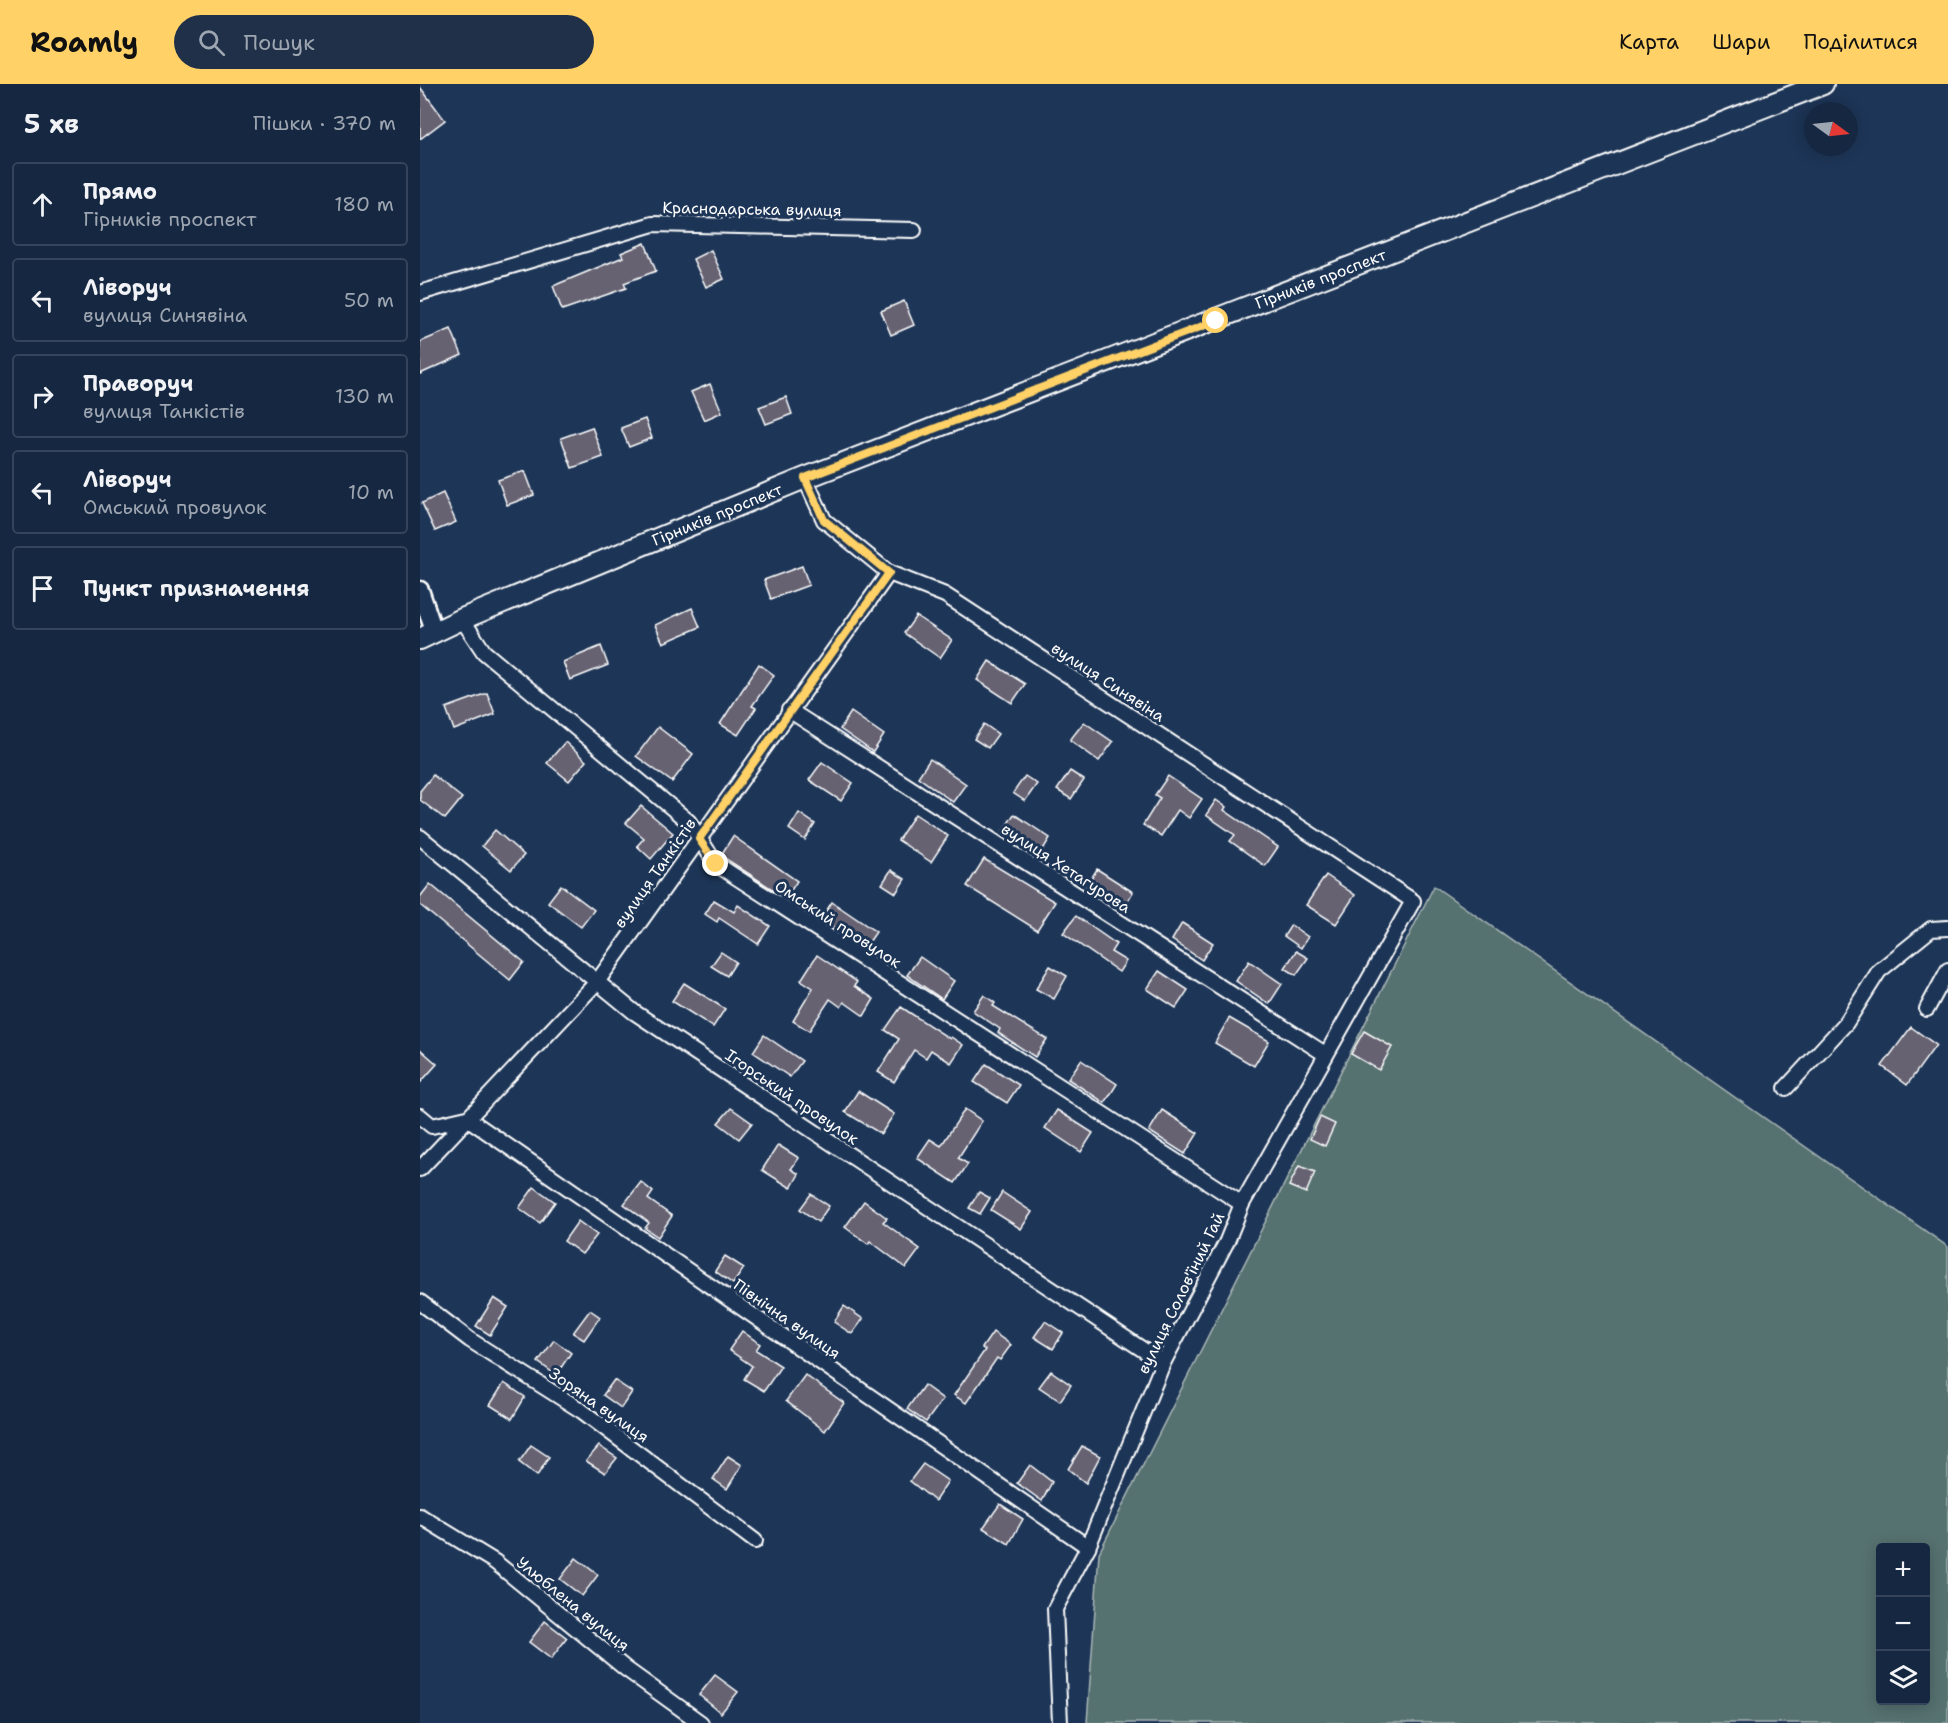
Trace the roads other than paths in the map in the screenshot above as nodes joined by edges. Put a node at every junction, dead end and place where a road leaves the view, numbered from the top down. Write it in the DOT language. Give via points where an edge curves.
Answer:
graph roads {
  1 [pos="1823,84"];
  2 [pos="914,230"];
  3 [pos="420,293"];
  4 [pos="805,478"];
  5 [pos="889,573"];
  6 [pos="420,590"];
  7 [pos="462,619"];
  8 [pos="427,635"];
  9 [pos="789,710"];
  10 [pos="420,837"];
  11 [pos="699,839"];
  12 [pos="1413,901"];
  13 [pos="1948,928"];
  14 [pos="1948,970"];
  15 [pos="597,982"];
  16 [pos="1927,1009"];
  17 [pos="1325,1053"];
  18 [pos="1786,1088"];
  19 [pos="420,1116"];
  20 [pos="467,1118"];
  21 [pos="420,1169"];
  22 [pos="1242,1204"];
  23 [pos="420,1302"];
  24 [pos="1163,1363"];
  25 [pos="420,1516"];
  26 [pos="755,1541"];
  27 [pos="1088,1547"];
  28 [pos="700,1723"];
  29 [pos="1060,1723"];
  1 -- 4 [label="main road, Гірників проспект"];
  2 -- 3 [label="street, Краснодарська вулиця" via="653,224"];
  4 -- 5 [label="street, вулиця Синявіна" via="824,520"];
  4 -- 7 [label="main road, Гірників проспект"];
  5 -- 9 [label="street, вулиця Танкістів"];
  5 -- 12 [label="street, вулиця Синявіна" via="945,595"];
  6 -- 8 [label="street"];
  7 -- 8 [label="main road, Гірників проспект"];
  7 -- 11 [label="street, Омський провулок" via="484,652 689,822"];
  9 -- 11 [label="street, вулиця Танкістів"];
  9 -- 17 [label="street, вулиця Хетагурова"];
  10 -- 15 [label="street, Ігорський провулок"];
  11 -- 15 [label="street, вулиця Танкістів"];
  11 -- 22 [label="street, Омський провулок" via="716,864"];
  12 -- 17 [label="street, вулиця Солов'їний Гай"];
  13 -- 18 [label="street" via="1931,929 1879,971 1846,1023"];
  14 -- 16 [label="street"];
  15 -- 20 [label="street, вулиця Танкістів"];
  15 -- 24 [label="street, Ігорський провулок" via="634,1012"];
  17 -- 22 [label="street, вулиця Солов'їний Гай"];
  19 -- 20 [label="street" via="432,1126"];
  20 -- 21 [label="street, вулиця Танкістів"];
  20 -- 27 [label="street, Північна вулиця"];
  22 -- 24 [label="street, вулиця Солов'їний Гай" via="1227,1241"];
  23 -- 26 [label="street, Зоряна вулиця" via="470,1340 582,1411"];
  24 -- 27 [label="street, вулиця Солов'їний Гай"];
  25 -- 28 [label="street, Улюблена вулиця" via="495,1562 626,1669"];
  27 -- 29 [label="street, вулиця Солов'їний Гай" via="1055,1609"];
}
